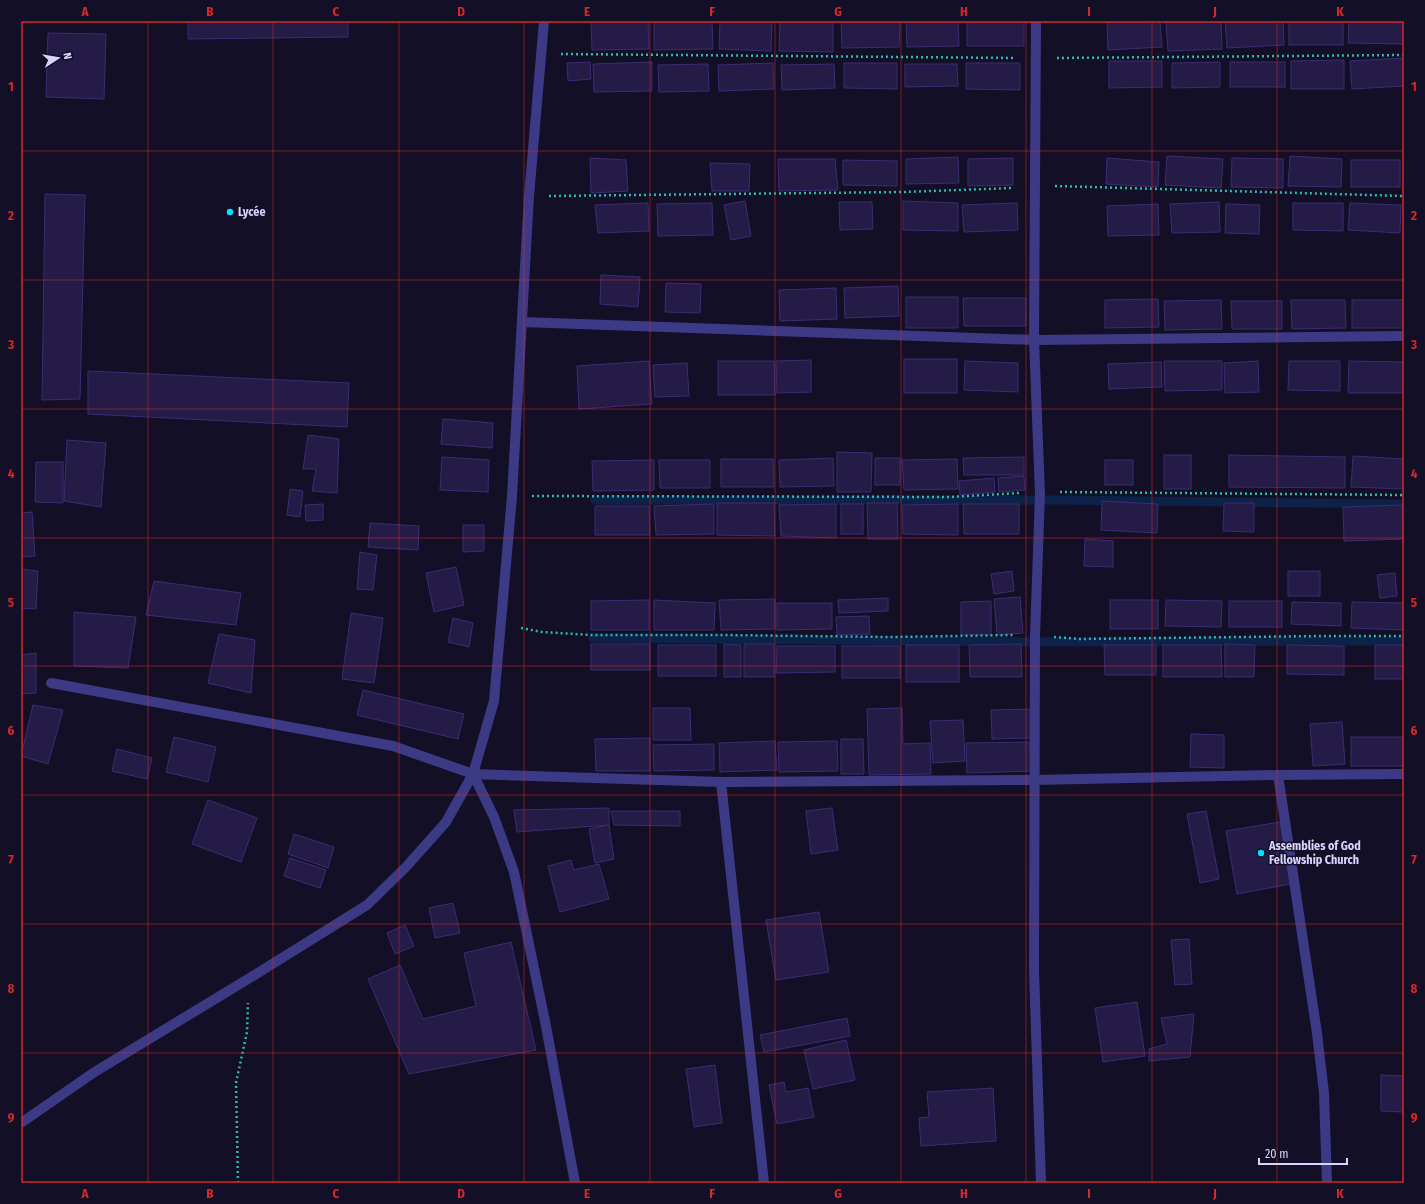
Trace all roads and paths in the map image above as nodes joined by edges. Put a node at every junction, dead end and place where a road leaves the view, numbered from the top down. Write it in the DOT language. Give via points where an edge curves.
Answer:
graph roads {
  1 [pos="544,21"];
  2 [pos="1036,21"];
  3 [pos="542,54"];
  4 [pos="1404,55"];
  5 [pos="1036,58"];
  6 [pos="1034,185"];
  7 [pos="529,196"];
  8 [pos="1404,196"];
  9 [pos="522,322"];
  10 [pos="1404,336"];
  11 [pos="1034,340"];
  12 [pos="1040,492"];
  13 [pos="1404,495"];
  14 [pos="512,496"];
  15 [pos="500,625"];
  16 [pos="1036,635"];
  17 [pos="1404,636"];
  18 [pos="52,683"];
  19 [pos="473,774"];
  20 [pos="1404,774"];
  21 [pos="1278,775"];
  22 [pos="1034,780"];
  23 [pos="721,782"];
  24 [pos="248,979"];
  25 [pos="21,1123"];
  26 [pos="238,1183"];
  27 [pos="575,1183"];
  28 [pos="764,1183"];
  29 [pos="1041,1183"];
  30 [pos="1327,1183"];
  1 -- 3 [label="street"];
  2 -- 5 [label="street"];
  3 -- 5 [label="path"];
  3 -- 7 [label="street"];
  4 -- 5 [label="path"];
  5 -- 6 [label="street"];
  6 -- 7 [label="path" via="904,192"];
  6 -- 8 [label="path"];
  6 -- 11 [label="street"];
  7 -- 9 [label="street"];
  9 -- 11 [label="street"];
  9 -- 14 [label="street"];
  10 -- 11 [label="street"];
  11 -- 12 [label="street"];
  12 -- 13 [label="path"];
  12 -- 14 [label="path" via="950,497"];
  12 -- 16 [label="street"];
  14 -- 15 [label="street"];
  15 -- 16 [label="path" via="542,632 591,635"];
  15 -- 19 [label="street" via="494,701"];
  16 -- 17 [label="path" via="1079,638"];
  16 -- 22 [label="street"];
  18 -- 19 [label="street" via="393,746"];
  19 -- 23 [label="street"];
  19 -- 24 [label="street" via="446,822 406,867 367,905"];
  19 -- 27 [label="street" via="494,817 514,872"];
  20 -- 21 [label="street"];
  21 -- 22 [label="street"];
  21 -- 30 [label="street" via="1318,1041 1324,1093"];
  22 -- 23 [label="street"];
  22 -- 29 [label="street" via="1034,970"];
  23 -- 28 [label="street"];
  24 -- 25 [label="street" via="93,1073"];
  24 -- 26 [label="path" via="247,1032 236,1083"];
}
